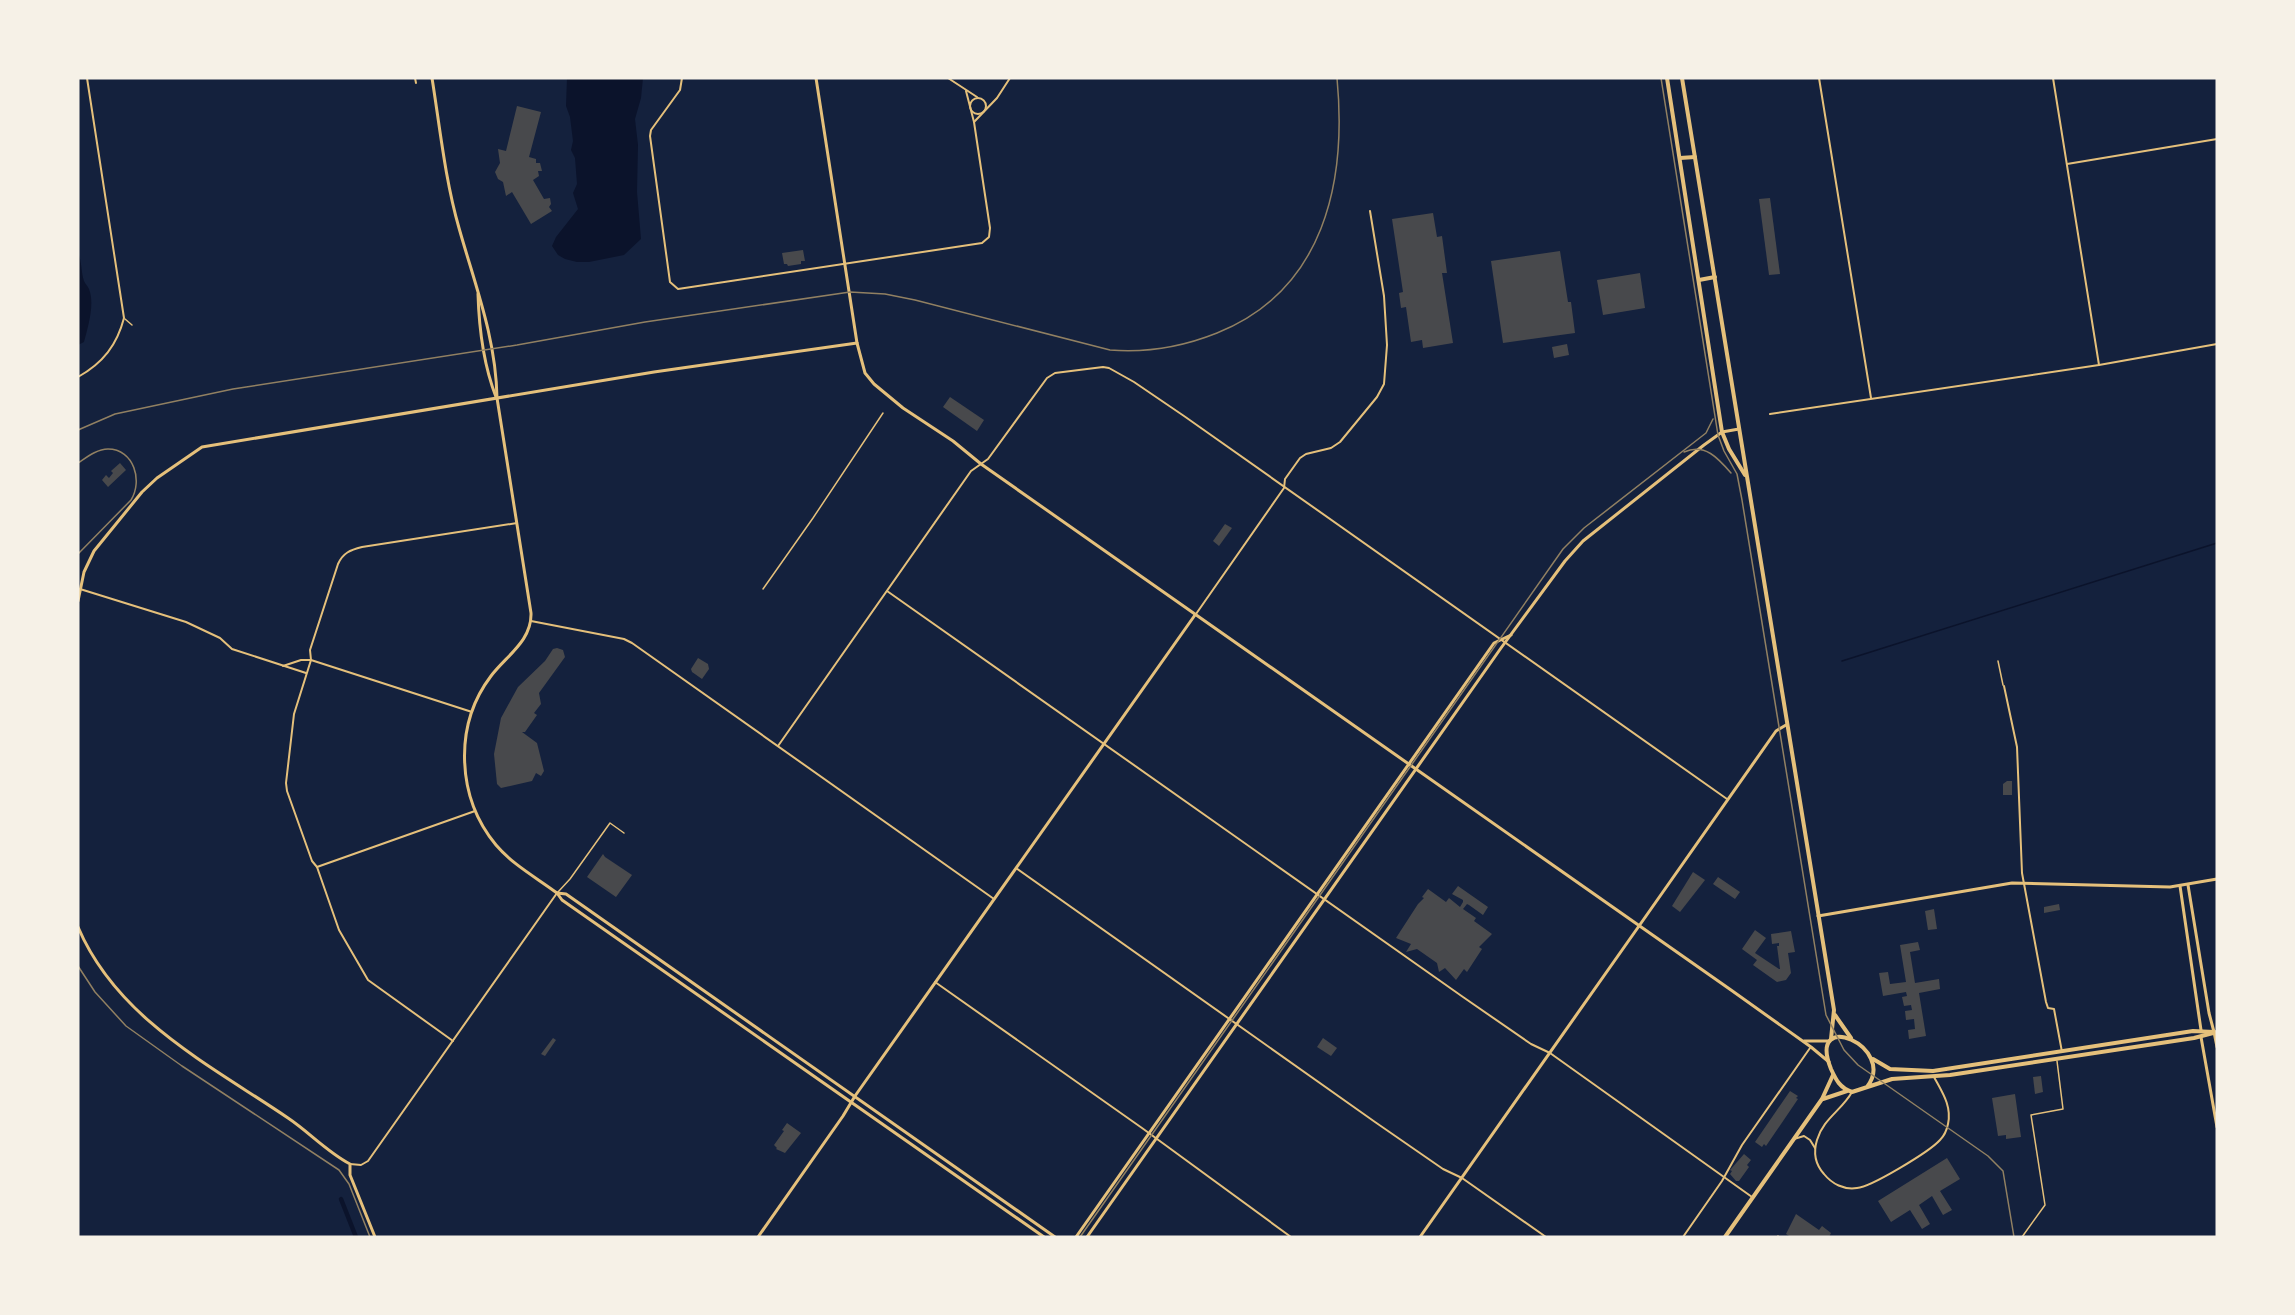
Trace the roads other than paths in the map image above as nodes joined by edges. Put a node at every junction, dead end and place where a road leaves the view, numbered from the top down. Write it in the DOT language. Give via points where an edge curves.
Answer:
graph roads {
  1 [pos="87,78"];
  2 [pos="415,78"];
  3 [pos="432,78"];
  4 [pos="682,78"];
  5 [pos="816,78"];
  6 [pos="948,78"];
  7 [pos="1010,78"];
  8 [pos="1667,78"];
  9 [pos="1682,78"];
  10 [pos="1820,78"];
  11 [pos="2053,78"];
  12 [pos="416,83"];
  13 [pos="966,90"];
  14 [pos="978,97"];
  15 [pos="984,102"];
  16 [pos="971,104"];
  17 [pos="990,105"];
  18 [pos="986,109"];
  19 [pos="972,111"];
  20 [pos="982,113"];
  21 [pos="974,122"];
  22 [pos="2217,139"];
  23 [pos="1695,157"];
  24 [pos="1680,158"];
  25 [pos="2067,164"];
  26 [pos="1370,211"];
  27 [pos="845,263"];
  28 [pos="1715,277"];
  29 [pos="1699,280"];
  30 [pos="478,288"];
  31 [pos="124,318"];
  32 [pos="132,325"];
  33 [pos="856,343"];
  34 [pos="2217,344"];
  35 [pos="2099,365"];
  36 [pos="78,376"];
  37 [pos="1871,398"];
  38 [pos="497,399"];
  39 [pos="883,413"];
  40 [pos="1770,414"];
  41 [pos="1739,429"];
  42 [pos="1722,432"];
  43 [pos="981,464"];
  44 [pos="1746,478"];
  45 [pos="1284,488"];
  46 [pos="517,523"];
  47 [pos="80,589"];
  48 [pos="763,589"];
  49 [pos="887,591"];
  50 [pos="78,601"];
  51 [pos="1195,615"];
  52 [pos="531,621"];
  53 [pos="1512,634"];
  54 [pos="1500,640"];
  55 [pos="1504,643"];
  56 [pos="311,660"];
  57 [pos="1998,661"];
  58 [pos="283,667"];
  59 [pos="307,673"];
  60 [pos="2004,686"];
  61 [pos="472,712"];
  62 [pos="1786,725"];
  63 [pos="1104,743"];
  64 [pos="778,746"];
  65 [pos="1409,765"];
  66 [pos="1416,770"];
  67 [pos="1728,800"];
  68 [pos="475,811"];
  69 [pos="624,833"];
  70 [pos="317,867"];
  71 [pos="1016,868"];
  72 [pos="2217,879"];
  73 [pos="2025,883"];
  74 [pos="2188,885"];
  75 [pos="2180,886"];
  76 [pos="557,893"];
  77 [pos="1319,895"];
  78 [pos="994,899"];
  79 [pos="1325,899"];
  80 [pos="1818,916"];
  81 [pos="1639,926"];
  82 [pos="78,927"];
  83 [pos="935,982"];
  84 [pos="1835,1015"];
  85 [pos="1230,1019"];
  86 [pos="1237,1024"];
  87 [pos="2201,1030"];
  88 [pos="2216,1032"];
  89 [pos="2201,1037"];
  90 [pos="1851,1038"];
  91 [pos="1830,1040"];
  92 [pos="453,1041"];
  93 [pos="1803,1041"];
  94 [pos="1811,1047"];
  95 [pos="2217,1047"];
  96 [pos="2062,1052"];
  97 [pos="1550,1053"];
  98 [pos="1872,1058"];
  99 [pos="2056,1058"];
  100 [pos="1829,1062"];
  101 [pos="1833,1075"];
  102 [pos="1934,1077"];
  103 [pos="1868,1087"];
  104 [pos="1850,1091"];
  105 [pos="855,1096"];
  106 [pos="1822,1099"];
  107 [pos="852,1102"];
  108 [pos="2217,1127"];
  109 [pos="1149,1134"];
  110 [pos="1155,1139"];
  111 [pos="1794,1139"];
  112 [pos="1815,1148"];
  113 [pos="350,1164"];
  114 [pos="1724,1177"];
  115 [pos="1462,1178"];
  116 [pos="1753,1197"];
  117 [pos="375,1237"];
  118 [pos="758,1237"];
  119 [pos="1044,1237"];
  120 [pos="1055,1237"];
  121 [pos="1076,1237"];
  122 [pos="1087,1237"];
  123 [pos="1291,1237"];
  124 [pos="1420,1237"];
  125 [pos="1546,1237"];
  126 [pos="1683,1237"];
  127 [pos="1725,1237"];
  128 [pos="2022,1237"];
  1 -- 31 [label="street"];
  2 -- 12 [label="street"];
  3 -- 30 [label="street" via="454,207"];
  4 -- 27 [label="street" via="680,90 650,136 670,282 683,289"];
  5 -- 27 [label="street"];
  6 -- 13 [label="street"];
  7 -- 17 [label="street"];
  8 -- 24 [label="main road"];
  9 -- 23 [label="main road"];
  10 -- 37 [label="street"];
  11 -- 25 [label="street"];
  13 -- 14 [label="street"];
  13 -- 16 [label="street"];
  14 -- 15 [label="street"];
  14 -- 16 [label="street"];
  15 -- 17 [label="street"];
  15 -- 18 [label="street"];
  16 -- 19 [label="street"];
  17 -- 18 [label="street"];
  18 -- 20 [label="street"];
  19 -- 20 [label="street"];
  19 -- 21 [label="street"];
  20 -- 21 [label="street"];
  21 -- 27 [label="street" via="989,237 982,243"];
  22 -- 25 [label="street"];
  23 -- 24 [label="main road"];
  23 -- 28 [label="main road"];
  24 -- 29 [label="main road"];
  25 -- 35 [label="street"];
  26 -- 45 [label="street" via="1384,297 1384,384 1340,442 1300,458"];
  27 -- 33 [label="street"];
  28 -- 29 [label="main road"];
  28 -- 41 [label="main road"];
  29 -- 42 [label="main road"];
  30 -- 38 [label="street"];
  30 -- 38 [label="street" via="490,383"];
  31 -- 32 [label="lane"];
  31 -- 36 [label="street" via="114,347"];
  33 -- 38 [label="street"];
  33 -- 43 [label="street" via="865,372 874,384"];
  34 -- 35 [label="street"];
  35 -- 37 [label="street"];
  37 -- 40 [label="street"];
  38 -- 46 [label="street"];
  38 -- 47 [label="street" via="197,449 142,492 94,551"];
  39 -- 48 [label="lane"];
  41 -- 42 [label="street"];
  41 -- 44 [label="main road"];
  42 -- 44 [label="main road"];
  42 -- 53 [label="street" via="1583,541"];
  43 -- 45 [label="street" via="1041,385 1055,373 1103,367 1184,416"];
  43 -- 49 [label="street" via="971,471"];
  43 -- 51 [label="street"];
  44 -- 62 [label="main road"];
  45 -- 51 [label="street"];
  45 -- 54 [label="street"];
  46 -- 52 [label="street"];
  46 -- 56 [label="street" via="348,551 338,564 310,650"];
  47 -- 50 [label="street"];
  47 -- 58 [label="street" via="186,622 220,638 232,649"];
  49 -- 63 [label="street"];
  49 -- 64 [label="street"];
  51 -- 63 [label="street"];
  51 -- 65 [label="street"];
  52 -- 61 [label="street" via="520,644 487,681"];
  52 -- 64 [label="street" via="632,643"];
  53 -- 54 [label="street"];
  53 -- 55 [label="street"];
  54 -- 55 [label="street"];
  54 -- 65 [label="street" via="1494,643"];
  55 -- 66 [label="street"];
  55 -- 67 [label="street"];
  56 -- 58 [label="street"];
  56 -- 59 [label="street"];
  56 -- 61 [label="street"];
  57 -- 60 [label="lane"];
  58 -- 59 [label="street"];
  59 -- 70 [label="street" via="294,714 286,783"];
  60 -- 73 [label="street" via="2017,747"];
  61 -- 68 [label="street" via="464,753"];
  62 -- 67 [label="street" via="1776,731"];
  62 -- 80 [label="main road"];
  63 -- 71 [label="street"];
  63 -- 77 [label="street"];
  64 -- 78 [label="street"];
  65 -- 66 [label="street"];
  65 -- 77 [label="street"];
  66 -- 79 [label="street"];
  66 -- 81 [label="street"];
  67 -- 81 [label="street"];
  68 -- 70 [label="street"];
  68 -- 76 [label="street" via="503,852"];
  69 -- 76 [label="lane" via="610,823"];
  70 -- 92 [label="street" via="339,930 368,980"];
  71 -- 78 [label="street"];
  71 -- 85 [label="street"];
  72 -- 74 [label="street"];
  73 -- 75 [label="street"];
  73 -- 80 [label="street"];
  73 -- 96 [label="street" via="2044,996 2048,1008 2054,1009"];
  74 -- 75 [label="street"];
  74 -- 88 [label="street" via="2209,1013"];
  75 -- 87 [label="street"];
  76 -- 92 [label="street"];
  76 -- 105 [label="street" via="566,894"];
  76 -- 107 [label="street"];
  77 -- 79 [label="street"];
  77 -- 85 [label="street"];
  78 -- 83 [label="street"];
  79 -- 86 [label="street"];
  79 -- 97 [label="street" via="1531,1044"];
  80 -- 84 [label="main road"];
  81 -- 93 [label="street"];
  81 -- 97 [label="street"];
  82 -- 113 [label="street" via="92,956 146,1020"];
  83 -- 105 [label="street"];
  83 -- 109 [label="street"];
  84 -- 90 [label="main road"];
  84 -- 91 [label="main road"];
  85 -- 86 [label="street"];
  85 -- 109 [label="street"];
  86 -- 110 [label="street"];
  86 -- 115 [label="street" via="1443,1169"];
  87 -- 88 [label="main road"];
  87 -- 89 [label="main road"];
  87 -- 96 [label="main road"];
  88 -- 89 [label="main road"];
  88 -- 95 [label="street"];
  89 -- 99 [label="main road"];
  89 -- 108 [label="street"];
  90 -- 91 [label="main road" via="1839,1035"];
  90 -- 98 [label="main road"];
  91 -- 93 [label="street"];
  91 -- 100 [label="main road" via="1826,1050"];
  92 -- 113 [label="street" via="368,1161"];
  93 -- 94 [label="street"];
  94 -- 100 [label="street"];
  94 -- 114 [label="street"];
  96 -- 98 [label="main road" via="1933,1071 1890,1069"];
  97 -- 114 [label="street"];
  97 -- 115 [label="street"];
  98 -- 103 [label="main road" via="1875,1074"];
  99 -- 102 [label="main road"];
  99 -- 128 [label="lane" via="2063,1109 2031,1115 2045,1204"];
  100 -- 101 [label="main road"];
  101 -- 104 [label="main road"];
  101 -- 106 [label="main road"];
  102 -- 103 [label="main road" via="1893,1079"];
  102 -- 112 [label="street" via="1949,1109 1943,1136 1874,1183 1856,1189 1836,1184 1819,1167"];
  103 -- 104 [label="main road"];
  104 -- 106 [label="main road"];
  104 -- 112 [label="street" via="1825,1123"];
  105 -- 107 [label="street"];
  105 -- 120 [label="street"];
  106 -- 111 [label="main road"];
  107 -- 118 [label="street"];
  107 -- 119 [label="street"];
  109 -- 110 [label="street"];
  109 -- 121 [label="street"];
  110 -- 122 [label="street"];
  110 -- 123 [label="street"];
  111 -- 112 [label="street" via="1804,1136"];
  111 -- 116 [label="main road"];
  113 -- 117 [label="street" via="350,1175"];
  114 -- 116 [label="street"];
  114 -- 126 [label="street"];
  115 -- 124 [label="street"];
  115 -- 125 [label="street"];
  116 -- 127 [label="main road"];
}
